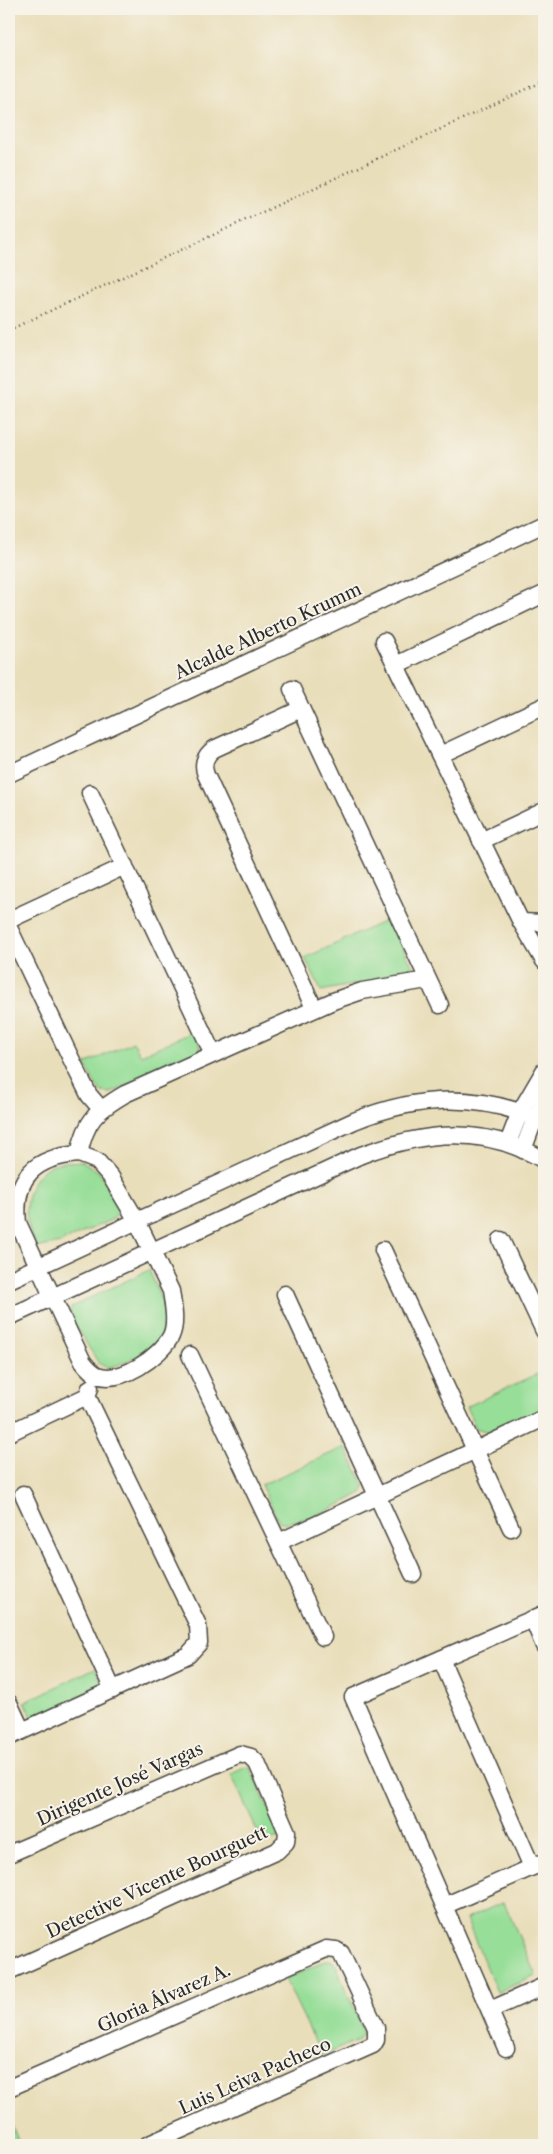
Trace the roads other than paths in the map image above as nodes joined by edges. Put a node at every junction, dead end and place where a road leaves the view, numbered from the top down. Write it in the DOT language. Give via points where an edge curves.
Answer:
graph roads {
  1 [pos="544,524"];
  2 [pos="544,594"];
  3 [pos="384,641"];
  4 [pos="396,665"];
  5 [pos="292,688"];
  6 [pos="544,706"];
  7 [pos="300,709"];
  8 [pos="440,755"];
  9 [pos="9,774"];
  10 [pos="90,793"];
  11 [pos="544,811"];
  12 [pos="481,841"];
  13 [pos="125,866"];
  14 [pos="9,920"];
  15 [pos="521,922"];
  16 [pos="543,925"];
  17 [pos="9,928"];
  18 [pos="544,961"];
  19 [pos="427,980"];
  20 [pos="440,1005"];
  21 [pos="314,1008"];
  22 [pos="213,1054"];
  23 [pos="544,1071"];
  24 [pos="544,1101"];
  25 [pos="101,1109"];
  26 [pos="533,1117"];
  27 [pos="516,1146"];
  28 [pos="79,1154"];
  29 [pos="544,1160"];
  30 [pos="13,1199"];
  31 [pos="137,1221"];
  32 [pos="501,1240"];
  33 [pos="383,1250"];
  34 [pos="152,1252"];
  35 [pos="38,1268"];
  36 [pos="9,1280"];
  37 [pos="285,1294"];
  38 [pos="52,1298"];
  39 [pos="9,1317"];
  40 [pos="544,1331"];
  41 [pos="190,1355"];
  42 [pos="96,1375"];
  43 [pos="87,1396"];
  44 [pos="544,1418"];
  45 [pos="9,1433"];
  46 [pos="476,1450"];
  47 [pos="23,1494"];
  48 [pos="377,1496"];
  49 [pos="511,1528"];
  50 [pos="279,1542"];
  51 [pos="412,1574"];
  52 [pos="538,1617"];
  53 [pos="323,1637"];
  54 [pos="544,1646"];
  55 [pos="441,1659"];
  56 [pos="113,1690"];
  57 [pos="9,1703"];
  58 [pos="15,1734"];
  59 [pos="248,1755"];
  60 [pos="9,1854"];
  61 [pos="538,1864"];
  62 [pos="444,1906"];
  63 [pos="336,1950"];
  64 [pos="9,1971"];
  65 [pos="544,1986"];
  66 [pos="490,2010"];
  67 [pos="506,2048"];
  68 [pos="9,2088"];
  69 [pos="147,2145"];
  1 -- 9 [label="street, Alcalde Alberto Krumm"];
  2 -- 4 [label="street"];
  3 -- 4 [label="street"];
  4 -- 8 [label="street"];
  5 -- 7 [label="street"];
  6 -- 8 [label="street"];
  7 -- 19 [label="street"];
  7 -- 21 [label="street" via="214,749 204,765"];
  8 -- 12 [label="street"];
  10 -- 13 [label="street"];
  11 -- 12 [label="street"];
  12 -- 15 [label="street"];
  13 -- 14 [label="street"];
  13 -- 22 [label="street"];
  15 -- 16 [label="street"];
  15 -- 18 [label="street"];
  17 -- 25 [label="street" via="89,1095"];
  19 -- 20 [label="street"];
  19 -- 21 [label="street" via="362,992"];
  21 -- 22 [label="street"];
  22 -- 25 [label="street" via="125,1094"];
  23 -- 26 [label="street"];
  24 -- 26 [label="street"];
  25 -- 28 [label="street" via="84,1131"];
  26 -- 27 [label="street"];
  26 -- 31 [label="street" via="474,1101 432,1101 395,1106 354,1121"];
  27 -- 29 [label="street"];
  27 -- 34 [label="street" via="454,1134 417,1138 381,1147"];
  28 -- 30 [label="street" via="44,1161 25,1179"];
  28 -- 31 [label="street" via="90,1157 105,1168"];
  30 -- 35 [label="street" via="18,1223"];
  31 -- 34 [label="street"];
  31 -- 35 [label="street"];
  32 -- 40 [label="street"];
  33 -- 46 [label="street"];
  34 -- 38 [label="street"];
  34 -- 42 [label="street" via="170,1291 174,1312 171,1335 150,1360 122,1374"];
  35 -- 36 [label="street"];
  35 -- 38 [label="street"];
  37 -- 48 [label="street"];
  38 -- 39 [label="street"];
  38 -- 42 [label="street" via="83,1362"];
  41 -- 50 [label="street"];
  42 -- 43 [label="street"];
  43 -- 45 [label="street"];
  43 -- 56 [label="street" via="200,1631 199,1643 188,1655"];
  44 -- 46 [label="street"];
  46 -- 48 [label="street"];
  46 -- 49 [label="street"];
  47 -- 56 [label="street"];
  48 -- 50 [label="street"];
  48 -- 51 [label="street"];
  50 -- 53 [label="street"];
  52 -- 54 [label="street"];
  52 -- 55 [label="street"];
  55 -- 61 [label="street"];
  55 -- 62 [label="street" via="353,1698"];
  56 -- 58 [label="street"];
  57 -- 58 [label="street"];
  59 -- 60 [label="street, Dirigente José Vargas" via="235,1755"];
  59 -- 64 [label="street, Detective Vicente Bourguett" via="257,1763 285,1826 287,1838 281,1848"];
  61 -- 62 [label="street"];
  62 -- 66 [label="street"];
  63 -- 68 [label="street, Gloria Álvarez A." via="326,1949"];
  63 -- 69 [label="street, Luis Leiva Pacheco" via="344,1958 376,2028 376,2040 368,2049"];
  65 -- 66 [label="street"];
  66 -- 67 [label="street"];
}
